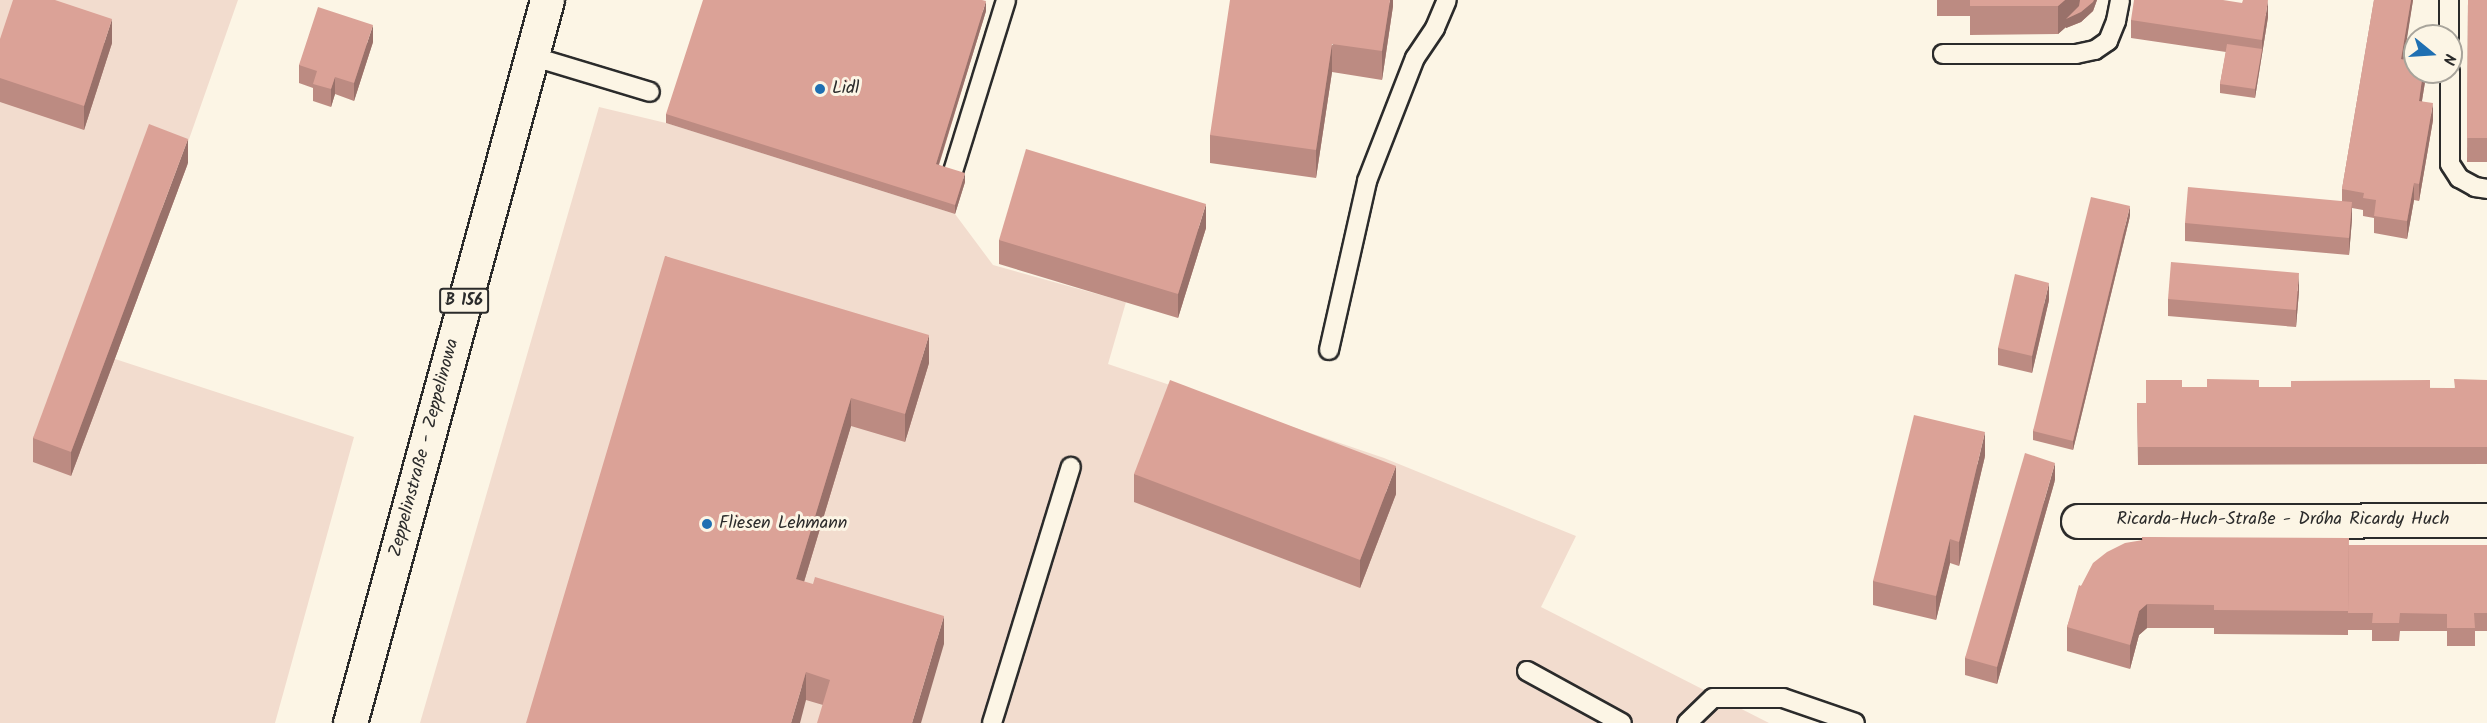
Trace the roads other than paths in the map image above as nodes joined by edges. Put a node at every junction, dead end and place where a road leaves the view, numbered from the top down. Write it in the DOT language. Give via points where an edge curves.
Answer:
graph roads {
  1 [pos="547,0"];
  2 [pos="1006,0"];
  3 [pos="1447,0"];
  4 [pos="2120,0"];
  5 [pos="2449,0"];
  6 [pos="2449,24"];
  7 [pos="1943,54"];
  8 [pos="531,56"];
  9 [pos="2450,84"];
  10 [pos="650,92"];
  11 [pos="951,178"];
  12 [pos="2487,189"];
  13 [pos="1329,350"];
  14 [pos="1071,467"];
  15 [pos="2487,520"];
  16 [pos="2078,521"];
  17 [pos="1527,671"];
  18 [pos="1846,721"];
  19 [pos="350,723"];
  20 [pos="992,723"];
  21 [pos="1622,723"];
  22 [pos="1687,723"];
  1 -- 8 [label="main road, Zeppelinstraße - Zeppelinowa / B 156"];
  2 -- 11 [label="lane"];
  3 -- 13 [label="lane" via="1435,28 1415,58 1367,181"];
  4 -- 7 [label="lane" via="2108,41 2095,50 2076,54"];
  5 -- 6 [label="lane"];
  8 -- 10 [label="lane"];
  8 -- 19 [label="main road, Zeppelinstraße - Zeppelinowa / B 156"];
  9 -- 12 [label="lane" via="2450,164 2459,178"];
  14 -- 20 [label="lane"];
  15 -- 16 [label="main road, Ricarda-Huch-Straße - Dróha Ricardy Huch"];
  17 -- 21 [label="lane"];
  18 -- 22 [label="lane" via="1783,698 1713,698"];
}
